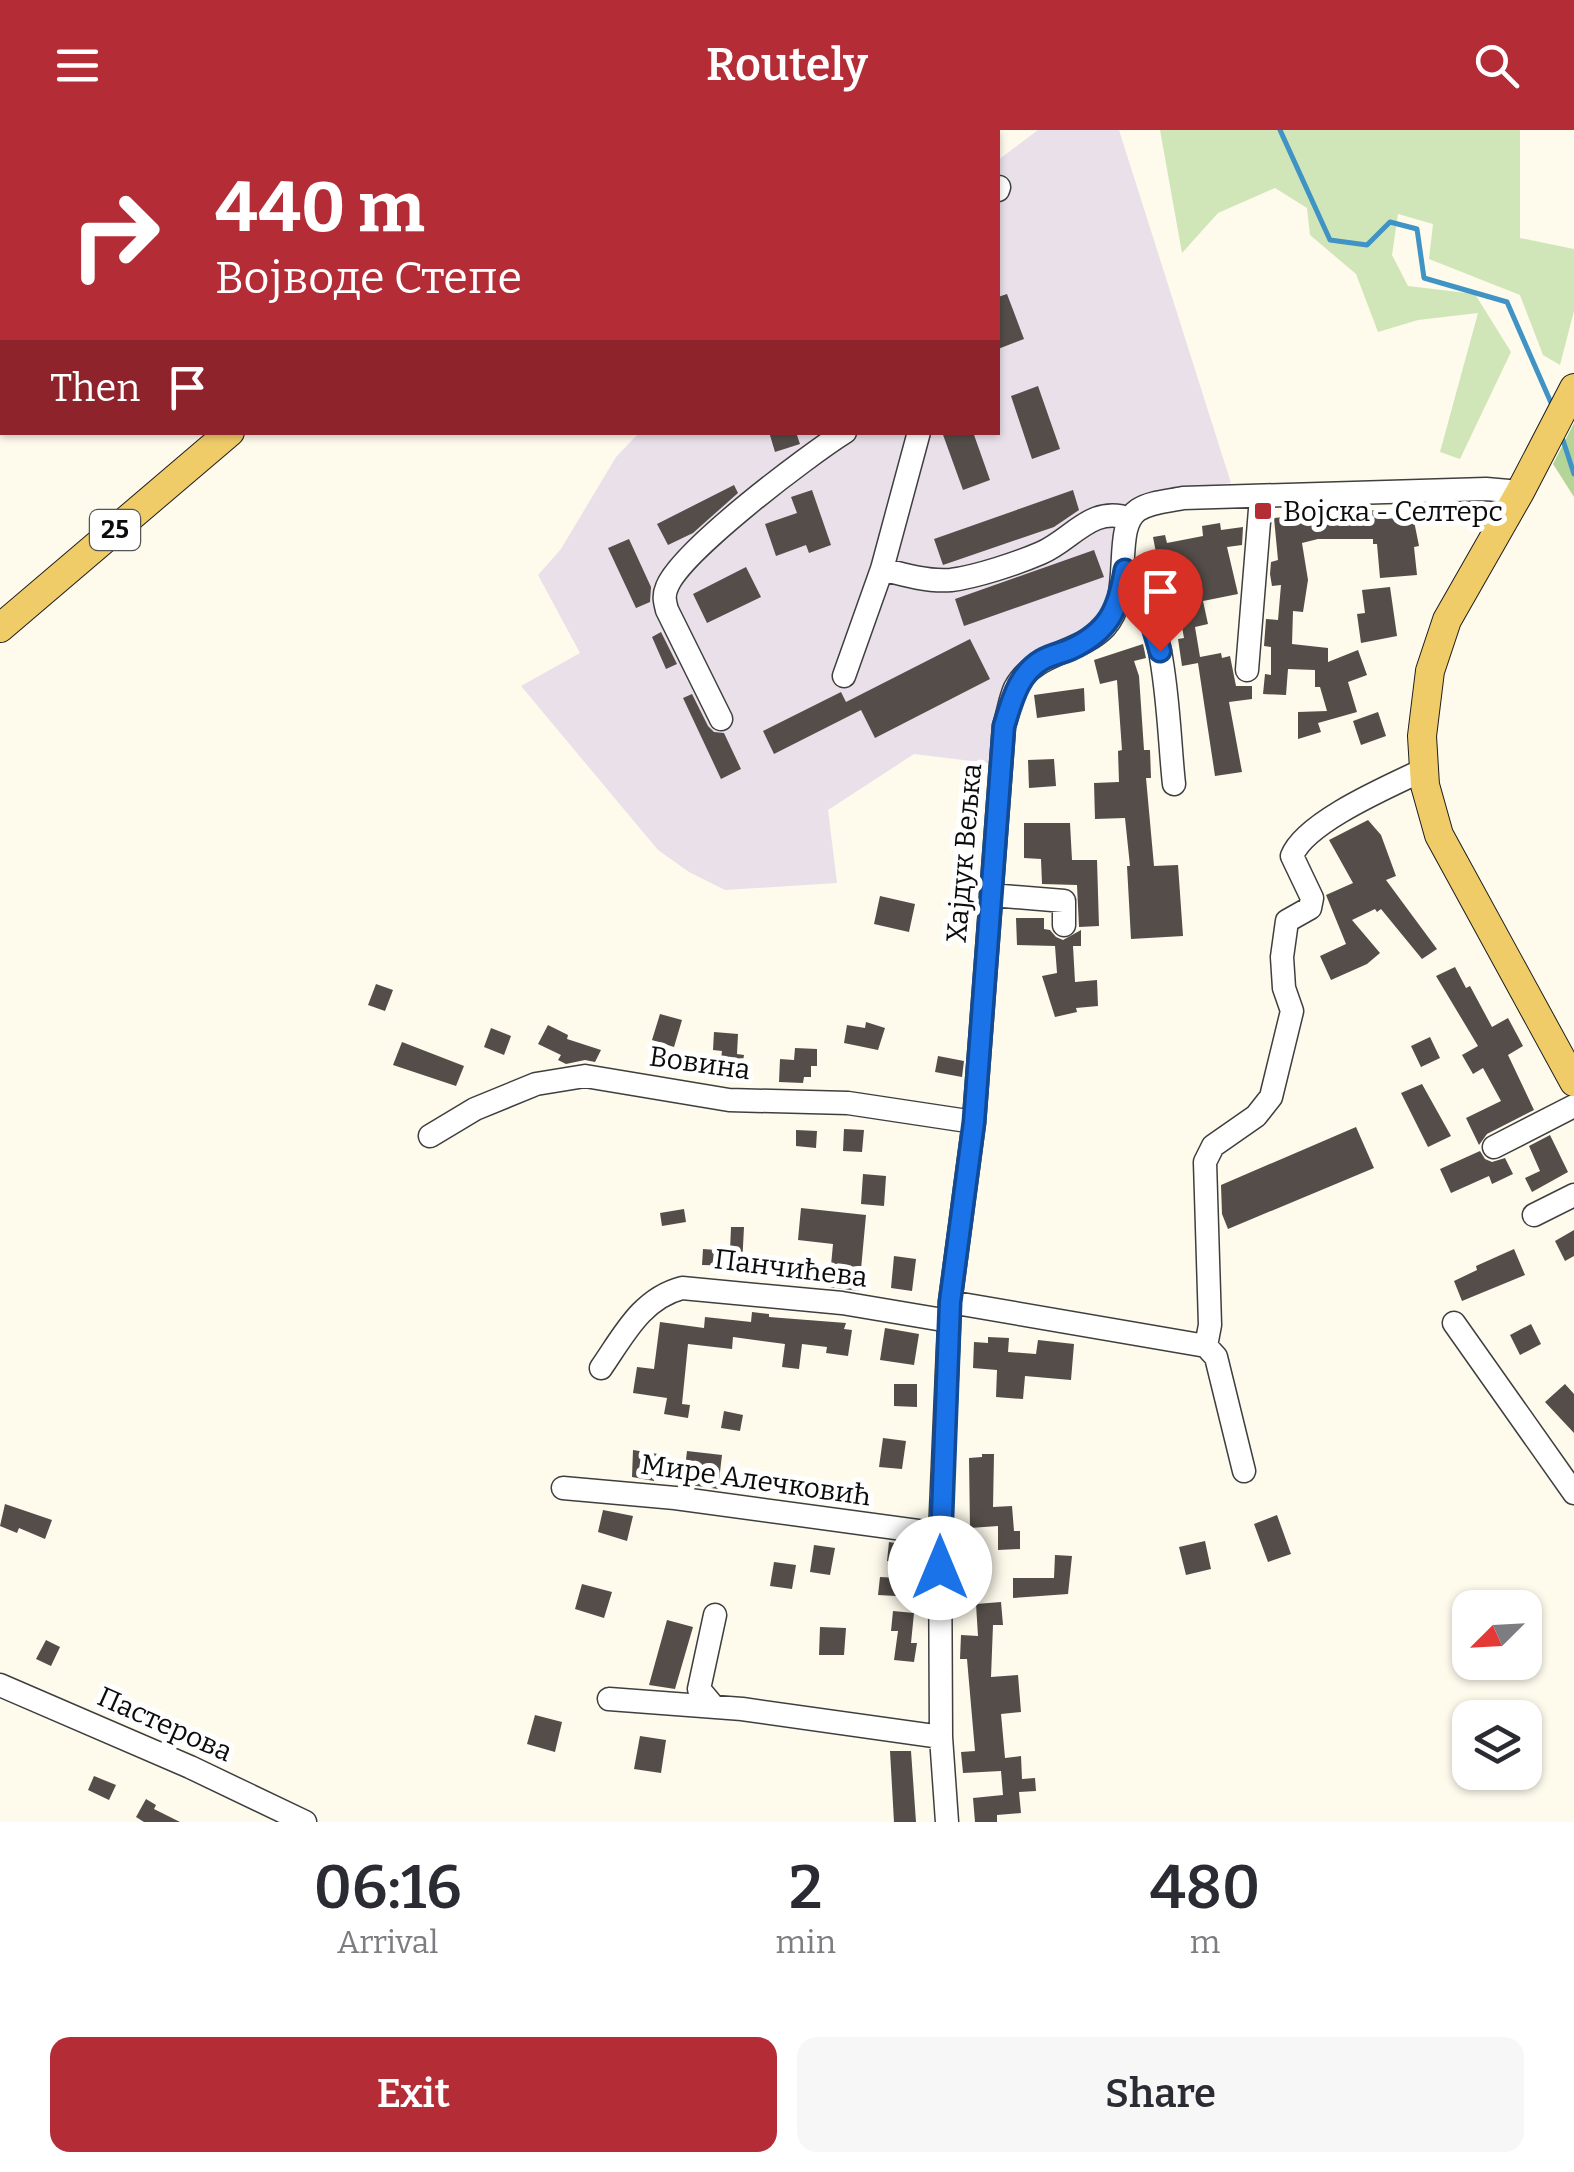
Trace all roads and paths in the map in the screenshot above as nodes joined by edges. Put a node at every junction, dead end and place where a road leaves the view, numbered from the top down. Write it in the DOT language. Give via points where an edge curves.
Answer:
graph roads {
  1 [pos="1571,394"];
  2 [pos="226,435"];
  3 [pos="840,435"];
  4 [pos="918,435"];
  5 [pos="1520,492"];
  6 [pos="1261,497"];
  7 [pos="1130,519"];
  8 [pos="882,569"];
  9 [pos="1125,570"];
  10 [pos="0,628"];
  11 [pos="1247,670"];
  12 [pos="844,676"];
  13 [pos="722,719"];
  14 [pos="1423,770"];
  15 [pos="1174,784"];
  16 [pos="990,895"];
  17 [pos="1064,925"];
  18 [pos="1574,1082"];
  19 [pos="1574,1106"];
  20 [pos="974,1122"];
  21 [pos="430,1136"];
  22 [pos="1494,1147"];
  23 [pos="1574,1195"];
  24 [pos="1534,1215"];
  25 [pos="950,1311"];
  26 [pos="1454,1323"];
  27 [pos="1206,1346"];
  28 [pos="601,1368"];
  29 [pos="1244,1471"];
  30 [pos="563,1488"];
  31 [pos="1574,1493"];
  32 [pos="940,1534"];
  33 [pos="715,1615"];
  34 [pos="0,1685"];
  35 [pos="609,1698"];
  36 [pos="714,1707"];
  37 [pos="942,1737"];
  38 [pos="305,1822"];
  39 [pos="948,1822"];
  1 -- 5 [label="main road"];
  2 -- 10 [label="main road, 25"];
  3 -- 13 [label="street" via="690,556 667,587 665,604"];
  4 -- 8 [label="street"];
  5 -- 6 [label="street"];
  5 -- 14 [label="main road" via="1437,645 1424,702"];
  6 -- 7 [label="street" via="1183,498 1138,510"];
  6 -- 11 [label="street"];
  7 -- 8 [label="street" via="1096,517 1038,555 952,580"];
  7 -- 9 [label="street, Хајдук Вељка"];
  8 -- 12 [label="street"];
  9 -- 15 [label="street" via="1143,594 1157,636"];
  9 -- 16 [label="street, Хајдук Вељка" via="1120,602 1105,627 1040,661 1016,687 1004,726"];
  14 -- 18 [label="main road" via="1447,852"];
  14 -- 27 [label="street" via="1345,808 1296,844 1292,856 1312,898 1310,908 1288,921 1282,957 1292,1012 1271,1097 1213,1146 1205,1162"];
  16 -- 17 [label="street" via="1064,901"];
  16 -- 20 [label="street, Хајдук Вељка"];
  19 -- 22 [label="street"];
  20 -- 21 [label="street, Вовина" via="848,1103 715,1099 585,1076 536,1084"];
  20 -- 25 [label="street, Хајдук Вељка"];
  23 -- 24 [label="street"];
  25 -- 27 [label="street, Панчићева"];
  25 -- 28 [label="street, Панчићева" via="682,1288 644,1307"];
  25 -- 32 [label="street, Хајдук Вељка"];
  26 -- 31 [label="street"];
  27 -- 29 [label="street" via="1216,1357"];
  30 -- 32 [label="street, Мире Алечковић"];
  32 -- 37 [label="street, Хајдук Вељка"];
  33 -- 36 [label="street" via="699,1689"];
  34 -- 38 [label="street, Пастерова"];
  35 -- 36 [label="street"];
  36 -- 37 [label="street"];
  37 -- 39 [label="street, Хајдук Вељка"];
}
